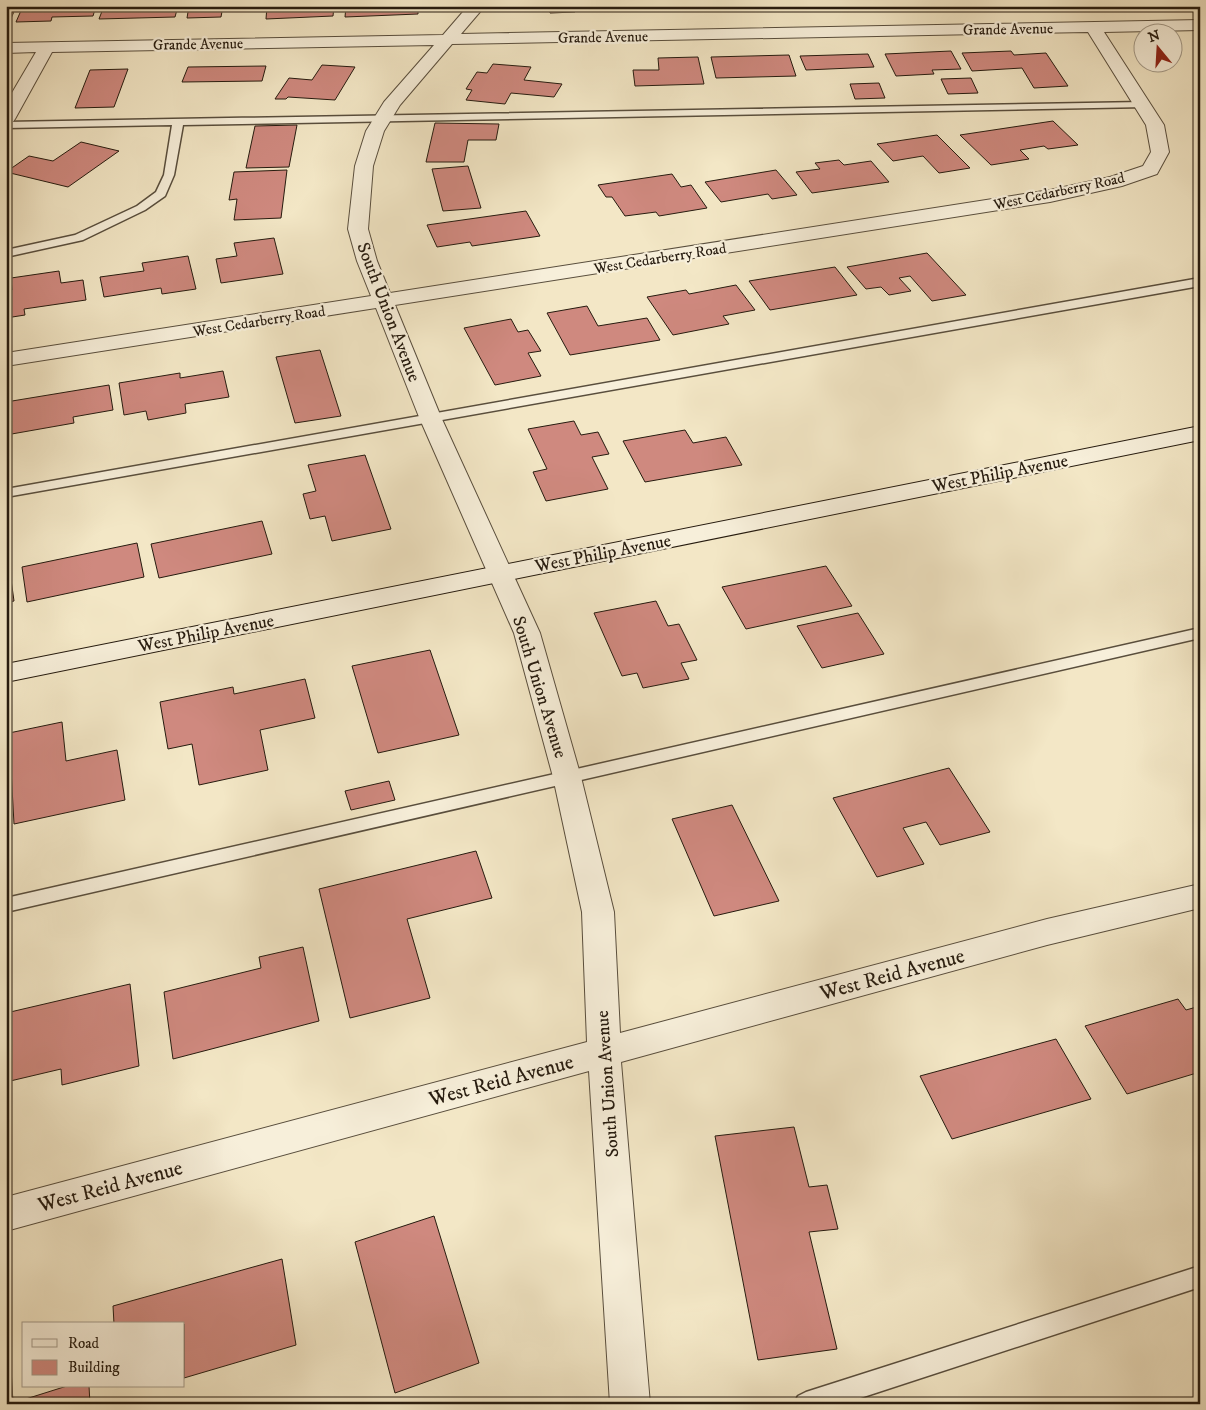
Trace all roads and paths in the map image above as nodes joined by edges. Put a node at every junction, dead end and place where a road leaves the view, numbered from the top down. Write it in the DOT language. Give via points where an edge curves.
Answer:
graph roads {
  1 [pos="477,6"];
  2 [pos="1200,25"];
  3 [pos="1094,28"];
  4 [pos="446,40"];
  5 [pos="47,47"];
  6 [pos="6,48"];
  7 [pos="1142,105"];
  8 [pos="7,118"];
  9 [pos="382,119"];
  10 [pos="178,122"];
  11 [pos="6,254"];
  12 [pos="1200,282"];
  13 [pos="384,302"];
  14 [pos="6,360"];
  15 [pos="430,417"];
  16 [pos="1200,433"];
  17 [pos="6,493"];
  18 [pos="499,574"];
  19 [pos="1200,633"];
  20 [pos="6,673"];
  21 [pos="567,777"];
  22 [pos="1200,896"];
  23 [pos="6,905"];
  24 [pos="604,1052"];
  25 [pos="6,1214"];
  26 [pos="1200,1276"];
  27 [pos="630,1404"];
  28 [pos="806,1404"];
  1 -- 4 [label="street, South Union Avenue"];
  2 -- 3 [label="street, Grande Avenue"];
  3 -- 4 [label="street, Grande Avenue"];
  3 -- 7 [label="street, West Cedarberry Road"];
  4 -- 5 [label="street, Grande Avenue"];
  4 -- 9 [label="street, South Union Avenue"];
  5 -- 6 [label="street, Grande Avenue"];
  5 -- 8 [label="street"];
  7 -- 9 [label="lane"];
  7 -- 13 [label="street, West Cedarberry Road" via="1154,126 1160,152 1150,170 1115,182 1050,196"];
  8 -- 10 [label="lane"];
  9 -- 10 [label="lane"];
  9 -- 13 [label="street, South Union Avenue" via="375,130 364,166 358,229"];
  10 -- 11 [label="lane" via="169,175 161,194 141,208 79,238"];
  12 -- 15 [label="lane"];
  13 -- 14 [label="street, West Cedarberry Road"];
  13 -- 15 [label="street, South Union Avenue"];
  15 -- 17 [label="lane"];
  15 -- 18 [label="street, South Union Avenue"];
  16 -- 18 [label="street, West Philip Avenue"];
  18 -- 20 [label="street, West Philip Avenue"];
  18 -- 21 [label="street, South Union Avenue" via="526,633"];
  19 -- 21 [label="lane"];
  21 -- 23 [label="lane"];
  21 -- 24 [label="street, South Union Avenue" via="598,912"];
  22 -- 24 [label="street, West Reid Avenue" via="1047,932"];
  24 -- 25 [label="street, West Reid Avenue"];
  24 -- 27 [label="street, South Union Avenue"];
  26 -- 28 [label="lane"];
}
